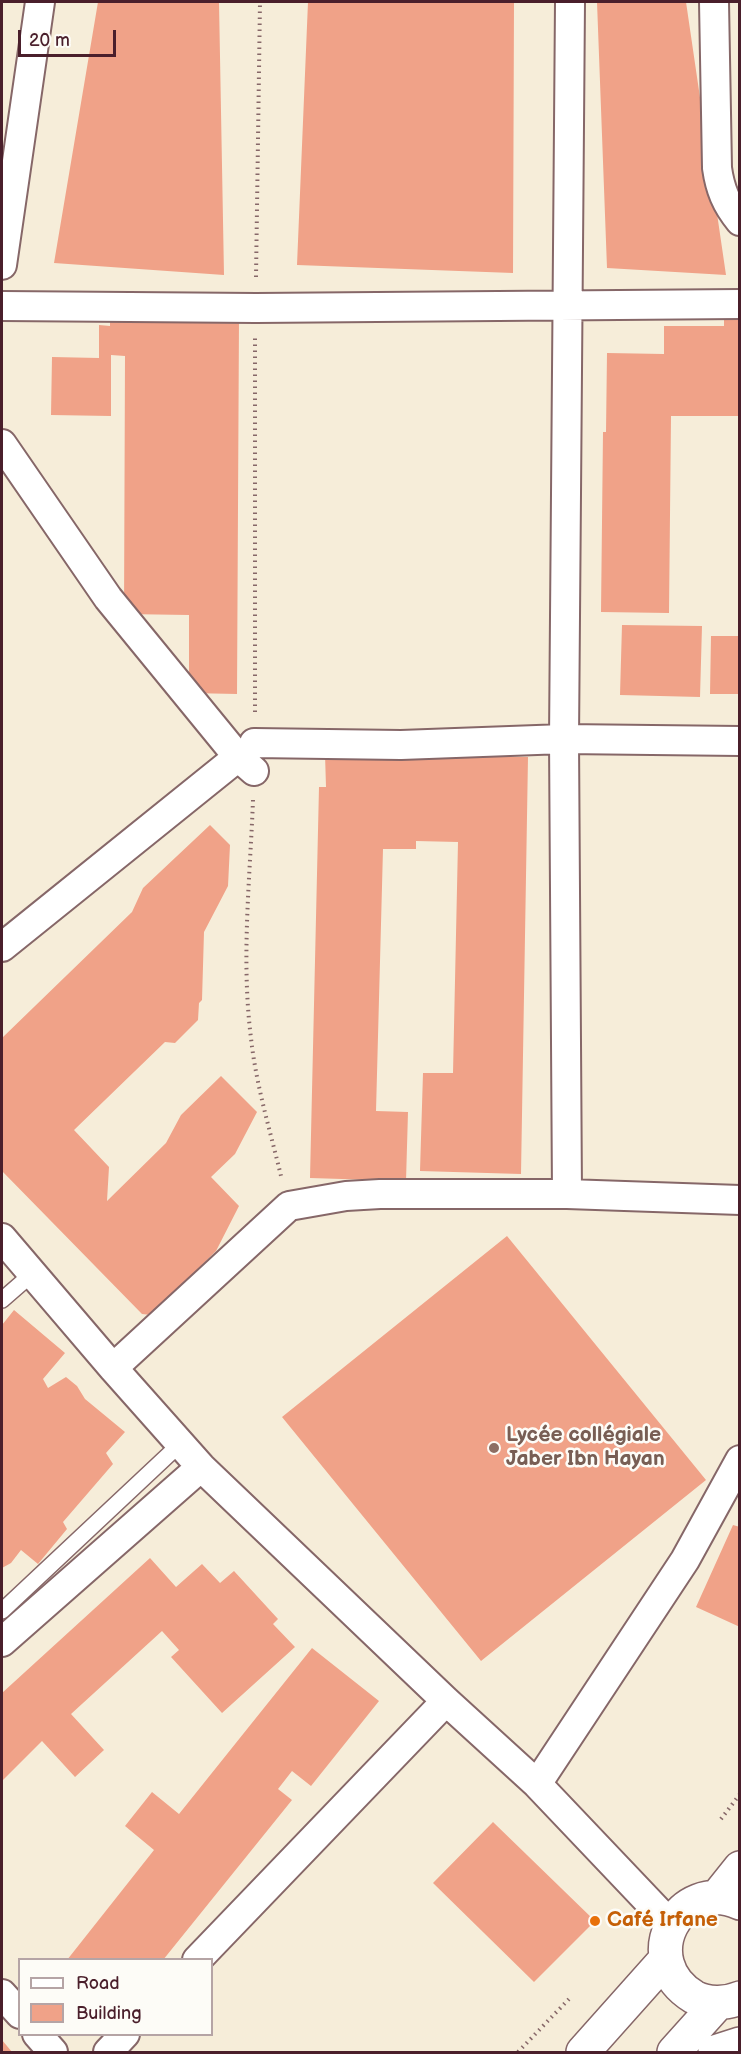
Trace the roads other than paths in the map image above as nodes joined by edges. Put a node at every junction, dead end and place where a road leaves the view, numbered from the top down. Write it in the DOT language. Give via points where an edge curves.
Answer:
graph roads {
  1 [pos="40,2"];
  2 [pos="570,2"];
  3 [pos="714,2"];
  4 [pos="740,221"];
  5 [pos="2,265"];
  6 [pos="740,304"];
  7 [pos="2,306"];
  8 [pos="568,306"];
  9 [pos="2,444"];
  10 [pos="564,739"];
  11 [pos="740,741"];
  12 [pos="249,757"];
  13 [pos="2,947"];
  14 [pos="567,1194"];
  15 [pos="740,1200"];
  16 [pos="2,1238"];
  17 [pos="33,1273"];
  18 [pos="2,1300"];
  19 [pos="113,1368"];
  20 [pos="180,1444"];
  21 [pos="740,1460"];
  22 [pos="201,1467"];
  23 [pos="2,1611"];
  24 [pos="2,1642"];
  25 [pos="446,1701"];
  26 [pos="537,1784"];
  27 [pos="740,1868"];
  28 [pos="728,1900"];
  29 [pos="671,1925"];
  30 [pos="198,1958"];
  31 [pos="665,1960"];
  32 [pos="2,1994"];
  33 [pos="728,2000"];
  34 [pos="18,2012"];
  35 [pos="39,2036"];
  36 [pos="123,2036"];
  37 [pos="740,2044"];
  38 [pos="53,2052"];
  39 [pos="108,2052"];
  40 [pos="583,2052"];
  41 [pos="674,2052"];
  42 [pos="715,2052"];
  1 -- 5 [label="street"];
  2 -- 8 [label="street"];
  3 -- 4 [label="street" via="717,168 720,189"];
  6 -- 8 [label="street"];
  7 -- 8 [label="street"];
  8 -- 10 [label="street"];
  9 -- 12 [label="street" via="108,598"];
  10 -- 11 [label="street"];
  10 -- 12 [label="street" via="401,745"];
  10 -- 14 [label="street"];
  12 -- 13 [label="street"];
  14 -- 15 [label="street"];
  14 -- 19 [label="street" via="380,1194 289,1206"];
  16 -- 17 [label="street"];
  17 -- 18 [label="lane"];
  17 -- 19 [label="street"];
  19 -- 20 [label="street"];
  20 -- 22 [label="street"];
  20 -- 23 [label="lane"];
  21 -- 26 [label="street" via="685,1560"];
  22 -- 24 [label="street"];
  22 -- 25 [label="street"];
  25 -- 26 [label="street"];
  25 -- 30 [label="street"];
  26 -- 29 [label="street"];
  27 -- 28 [label="main road"];
  28 -- 29 [label="main road" via="698,1901 682,1910"];
  29 -- 31 [label="main road" via="665,1942"];
  31 -- 33 [label="main road" via="684,1991 699,2000"];
  31 -- 40 [label="main road"];
  32 -- 34 [label="street"];
  33 -- 41 [label="main road"];
  35 -- 38 [label="street"];
  36 -- 39 [label="street"];
  37 -- 42 [label="main road"];
}
